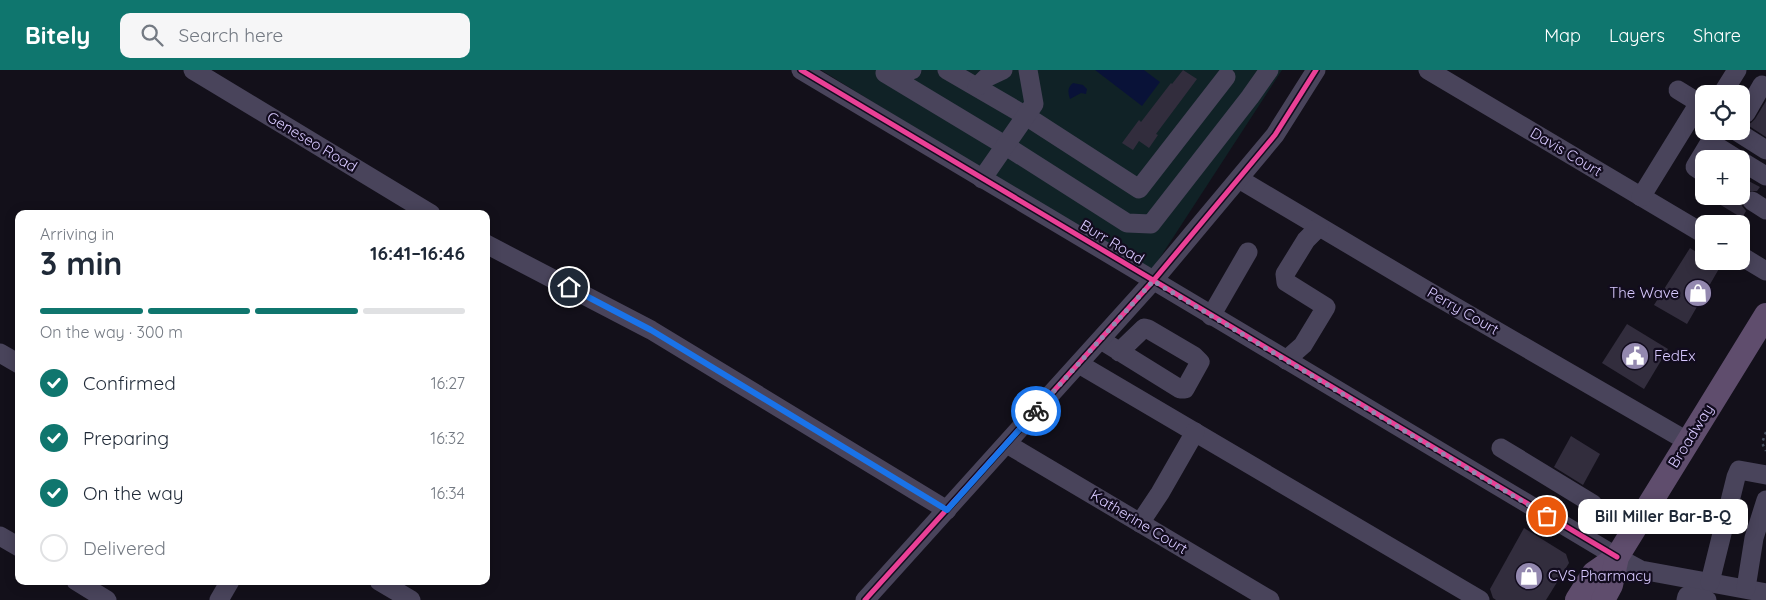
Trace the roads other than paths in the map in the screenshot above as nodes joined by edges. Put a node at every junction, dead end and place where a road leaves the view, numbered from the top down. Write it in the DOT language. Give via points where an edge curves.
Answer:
graph roads {
  1 [pos="193,70"];
  2 [pos="802,70"];
  3 [pos="912,70"];
  4 [pos="947,70"];
  5 [pos="1002,70"];
  6 [pos="1028,70"];
  7 [pos="1269,70"];
  8 [pos="1316,70"];
  9 [pos="1428,70"];
  10 [pos="1735,71"];
  11 [pos="1226,73"];
  12 [pos="1727,85"];
  13 [pos="1762,85"];
  14 [pos="977,88"];
  15 [pos="1678,90"];
  16 [pos="1250,97"];
  17 [pos="1695,101"];
  18 [pos="1750,106"];
  19 [pos="1026,116"];
  20 [pos="1695,116"];
  21 [pos="1750,140"];
  22 [pos="1006,146"];
  23 [pos="1705,150"];
  24 [pos="1723,150"];
  25 [pos="1766,150"];
  26 [pos="1750,166"];
  27 [pos="1766,176"];
  28 [pos="982,179"];
  29 [pos="1239,179"];
  30 [pos="1139,189"];
  31 [pos="1642,197"];
  32 [pos="1164,208"];
  33 [pos="423,210"];
  34 [pos="1319,227"];
  35 [pos="1695,229"];
  36 [pos="490,246"];
  37 [pos="1248,252"];
  38 [pos="1750,261"];
  39 [pos="1766,271"];
  40 [pos="1153,281"];
  41 [pos="1766,315"];
  42 [pos="1211,316"];
  43 [pos="1100,340"];
  44 [pos="1119,352"];
  45 [pos="0,353"];
  46 [pos="1286,360"];
  47 [pos="15,362"];
  48 [pos="1079,364"];
  49 [pos="1195,432"];
  50 [pos="1687,441"];
  51 [pos="1007,444"];
  52 [pos="1501,448"];
  53 [pos="1766,475"];
  54 [pos="1766,500"];
  55 [pos="1593,504"];
  56 [pos="947,510"];
  57 [pos="1140,523"];
  58 [pos="0,536"];
  59 [pos="15,545"];
  60 [pos="1616,557"];
  61 [pos="83,585"];
  62 [pos="228,585"];
  63 [pos="386,585"];
  64 [pos="1746,588"];
  65 [pos="1708,591"];
  66 [pos="1766,593"];
  67 [pos="1686,598"];
  68 [pos="107,600"];
  69 [pos="219,600"];
  70 [pos="411,600"];
  71 [pos="865,600"];
  72 [pos="1270,600"];
  73 [pos="1480,600"];
  74 [pos="1576,600"];
  75 [pos="1603,600"];
  1 -- 33 [label="street, Geneseo Road"];
  2 -- 28 [label="street, Burr Road"];
  3 -- 22 [label="street" via="886,73"];
  4 -- 14 [label="street"];
  5 -- 14 [label="street" via="986,78"];
  6 -- 19 [label="street" via="1034,104"];
  7 -- 16 [label="street"];
  8 -- 29 [label="street" via="1275,135"];
  9 -- 31 [label="street, Davis Court"];
  10 -- 12 [label="street"];
  11 -- 16 [label="street"];
  11 -- 30 [label="street"];
  13 -- 18 [label="street"];
  14 -- 19 [label="street"];
  15 -- 17 [label="street"];
  16 -- 32 [label="street"];
  19 -- 22 [label="street"];
  19 -- 30 [label="street"];
  20 -- 31 [label="street"];
  21 -- 25 [label="street"];
  22 -- 28 [label="street"];
  22 -- 32 [label="street" via="1127,223 1151,224"];
  23 -- 24 [label="street" via="1710,142"];
  26 -- 27 [label="street"];
  28 -- 40 [label="street, Burr Road"];
  29 -- 34 [label="street, Perry Court"];
  29 -- 40 [label="street"];
  30 -- 32 [label="street"];
  31 -- 35 [label="street, Davis Court"];
  34 -- 46 [label="street" via="1306,240 1285,274 1286,282 1326,308 1303,345"];
  34 -- 50 [label="street, Perry Court"];
  36 -- 56 [label="street" via="651,330"];
  37 -- 42 [label="street"];
  38 -- 39 [label="street"];
  40 -- 42 [label="street, Burr Road"];
  40 -- 43 [label="street"];
  41 -- 50 [label="main road, Broadway"];
  42 -- 46 [label="street, Burr Road"];
  43 -- 44 [label="street"];
  43 -- 48 [label="street"];
  45 -- 47 [label="street"];
  46 -- 60 [label="street, Burr Road"];
  48 -- 49 [label="street"];
  48 -- 51 [label="street"];
  49 -- 57 [label="street"];
  49 -- 73 [label="street"];
  50 -- 60 [label="main road, Broadway"];
  51 -- 56 [label="street"];
  51 -- 57 [label="street, Katherine Court"];
  52 -- 55 [label="street"];
  53 -- 65 [label="street" via="1739,470"];
  54 -- 64 [label="street" via="1754,538"];
  56 -- 71 [label="street"];
  57 -- 72 [label="street, Katherine Court"];
  58 -- 59 [label="street"];
  60 -- 65 [label="street, Burr Road" via="1641,570"];
  60 -- 74 [label="main road, Broadway" via="1594,573"];
  60 -- 75 [label="main road, Broadway" via="1611,586"];
  61 -- 68 [label="street"];
  62 -- 69 [label="street"];
  63 -- 70 [label="street"];
  64 -- 65 [label="street"];
  64 -- 66 [label="street"];
  65 -- 67 [label="street"];
}
